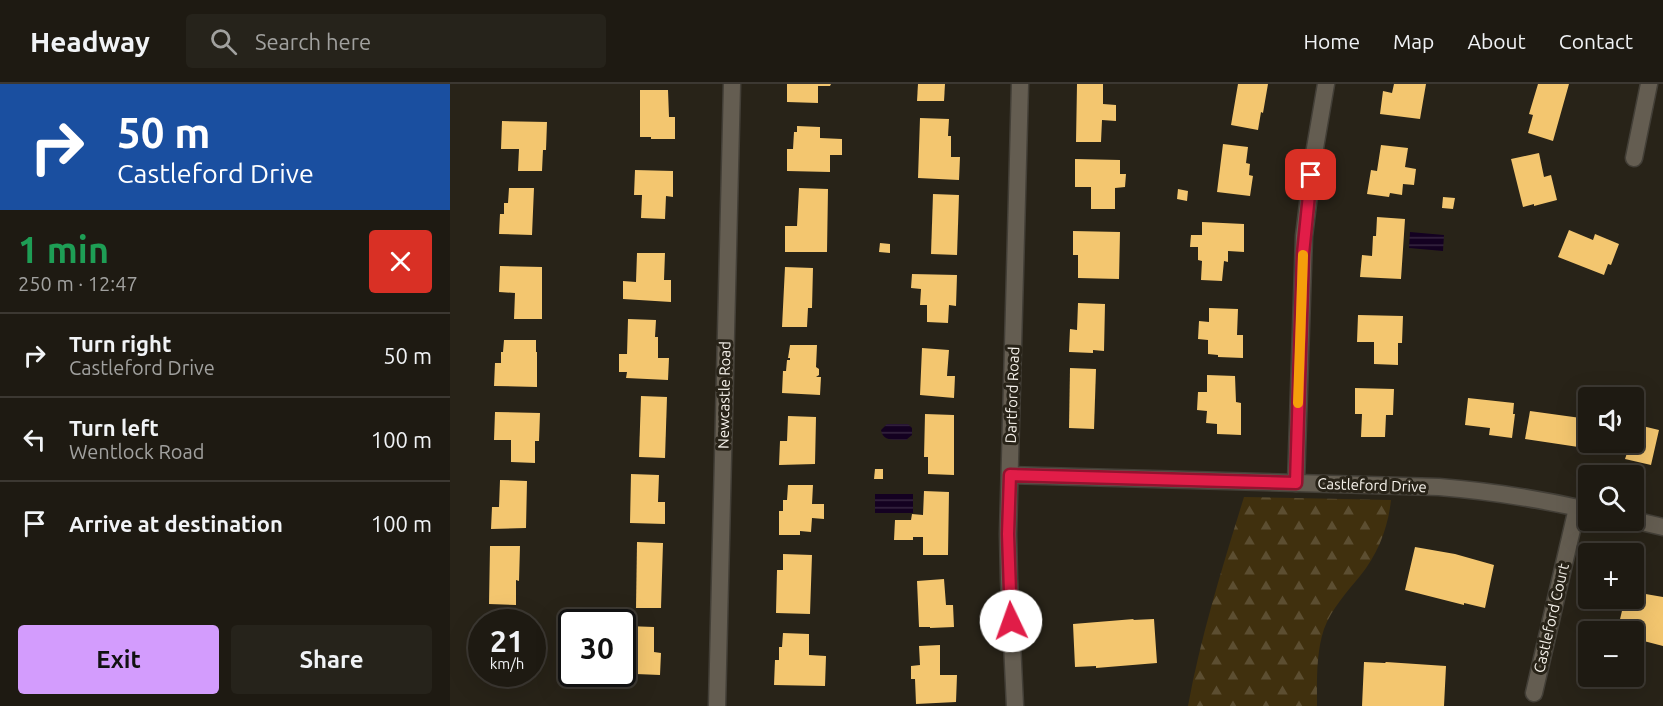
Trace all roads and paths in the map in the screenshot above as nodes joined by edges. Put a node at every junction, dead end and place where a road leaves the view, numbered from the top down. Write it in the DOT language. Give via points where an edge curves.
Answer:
graph roads {
  1 [pos="732,84"];
  2 [pos="1020,84"];
  3 [pos="1326,84"];
  4 [pos="1648,84"];
  5 [pos="1634,158"];
  6 [pos="1010,475"];
  7 [pos="1296,483"];
  8 [pos="1578,508"];
  9 [pos="1644,523"];
  10 [pos="1663,527"];
  11 [pos="1578,528"];
  12 [pos="1534,693"];
  13 [pos="717,706"];
  14 [pos="1015,706"];
  1 -- 13 [label="street, Newcastle Road"];
  2 -- 6 [label="street, Dartford Road"];
  3 -- 7 [label="street" via="1304,236"];
  4 -- 5 [label="street"];
  6 -- 7 [label="street, Castleford Drive"];
  6 -- 14 [label="street, Dartford Road" via="1009,579"];
  7 -- 8 [label="street, Castleford Drive" via="1467,490"];
  9 -- 10 [label="street"];
  11 -- 12 [label="street, Castleford Court"];
}
